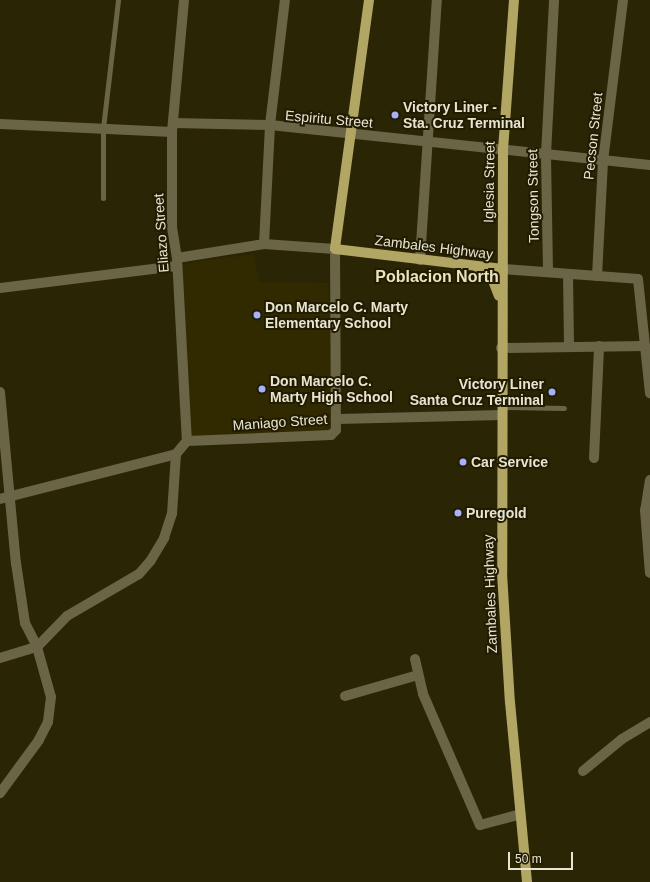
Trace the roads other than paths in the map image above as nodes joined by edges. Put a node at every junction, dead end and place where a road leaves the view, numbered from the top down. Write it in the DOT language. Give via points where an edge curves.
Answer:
graph roads {
  1 [pos="118,0"];
  2 [pos="184,0"];
  3 [pos="285,0"];
  4 [pos="369,0"];
  5 [pos="437,0"];
  6 [pos="514,0"];
  7 [pos="554,0"];
  8 [pos="623,0"];
  9 [pos="0,124"];
  10 [pos="270,125"];
  11 [pos="173,127"];
  12 [pos="103,128"];
  13 [pos="349,135"];
  14 [pos="427,141"];
  15 [pos="503,149"];
  16 [pos="546,154"];
  17 [pos="603,161"];
  18 [pos="650,165"];
  19 [pos="103,198"];
  20 [pos="264,244"];
  21 [pos="335,249"];
  22 [pos="420,260"];
  23 [pos="177,262"];
  24 [pos="477,267"];
  25 [pos="503,269"];
  26 [pos="548,271"];
  27 [pos="568,274"];
  28 [pos="597,276"];
  29 [pos="0,288"];
  30 [pos="502,310"];
  31 [pos="569,346"];
  32 [pos="599,346"];
  33 [pos="645,346"];
  34 [pos="501,348"];
  35 [pos="0,392"];
  36 [pos="650,393"];
  37 [pos="564,408"];
  38 [pos="502,411"];
  39 [pos="338,419"];
  40 [pos="186,441"];
  41 [pos="176,454"];
  42 [pos="594,458"];
  43 [pos="650,480"];
  44 [pos="5,498"];
  45 [pos="650,573"];
  46 [pos="37,647"];
  47 [pos="0,658"];
  48 [pos="415,659"];
  49 [pos="418,675"];
  50 [pos="345,696"];
  51 [pos="650,722"];
  52 [pos="583,770"];
  53 [pos="0,793"];
  54 [pos="521,814"];
  55 [pos="528,882"];
  1 -- 12 [label="lane"];
  2 -- 11 [label="street, Eliazo Street"];
  3 -- 10 [label="street"];
  4 -- 13 [label="main road"];
  5 -- 14 [label="street"];
  6 -- 15 [label="main road, Iglesia Street"];
  7 -- 16 [label="street, Tongson Street"];
  8 -- 17 [label="street, Pecson Street"];
  9 -- 12 [label="street, Espiritu Street"];
  10 -- 11 [label="street, Espiritu Street"];
  10 -- 13 [label="street, Espiritu Street"];
  10 -- 20 [label="street"];
  11 -- 12 [label="street, Espiritu Street"];
  11 -- 23 [label="street, Eliazo Street" via="172,227"];
  12 -- 19 [label="lane"];
  13 -- 14 [label="street, Espiritu Street"];
  13 -- 21 [label="main road"];
  14 -- 15 [label="street, Espiritu Street"];
  14 -- 22 [label="street"];
  15 -- 16 [label="street, Espiritu Street"];
  15 -- 25 [label="main road, Iglesia Street"];
  16 -- 17 [label="street, Espiritu Street"];
  16 -- 26 [label="street, Tongson Street"];
  17 -- 18 [label="street, Espiritu Street"];
  17 -- 28 [label="street, Pecson Street"];
  20 -- 21 [label="street"];
  20 -- 23 [label="street"];
  21 -- 22 [label="main road, Zambales Highway"];
  21 -- 39 [label="street, Maniago Street"];
  22 -- 24 [label="main road, Zambales Highway"];
  23 -- 29 [label="street"];
  23 -- 40 [label="street, Eliazo Street"];
  24 -- 25 [label="main road, Zambales Highway"];
  24 -- 30 [label="main road" via="492,278"];
  25 -- 26 [label="street"];
  25 -- 30 [label="main road, Zambales Highway"];
  26 -- 27 [label="street"];
  27 -- 28 [label="street"];
  27 -- 31 [label="street"];
  28 -- 33 [label="street" via="638,279"];
  30 -- 34 [label="main road, Zambales Highway"];
  31 -- 32 [label="street"];
  31 -- 34 [label="street"];
  32 -- 33 [label="street"];
  32 -- 42 [label="street"];
  33 -- 36 [label="street"];
  34 -- 38 [label="main road, Zambales Highway"];
  35 -- 44 [label="street"];
  37 -- 38 [label="lane"];
  38 -- 39 [label="street"];
  38 -- 54 [label="main road, Zambales Highway" via="504,639"];
  39 -- 40 [label="street, Maniago Street" via="338,425 331,434"];
  40 -- 41 [label="street"];
  41 -- 44 [label="street"];
  41 -- 46 [label="street" via="172,514 164,538 151,560 139,574 67,616"];
  43 -- 45 [label="street" via="645,510"];
  44 -- 46 [label="street" via="25,623"];
  46 -- 47 [label="street"];
  46 -- 53 [label="street" via="51,697 48,722"];
  48 -- 49 [label="street"];
  49 -- 50 [label="street"];
  49 -- 54 [label="street" via="423,694 480,825"];
  51 -- 52 [label="street"];
  54 -- 55 [label="main road, Zambales Highway"];
}
